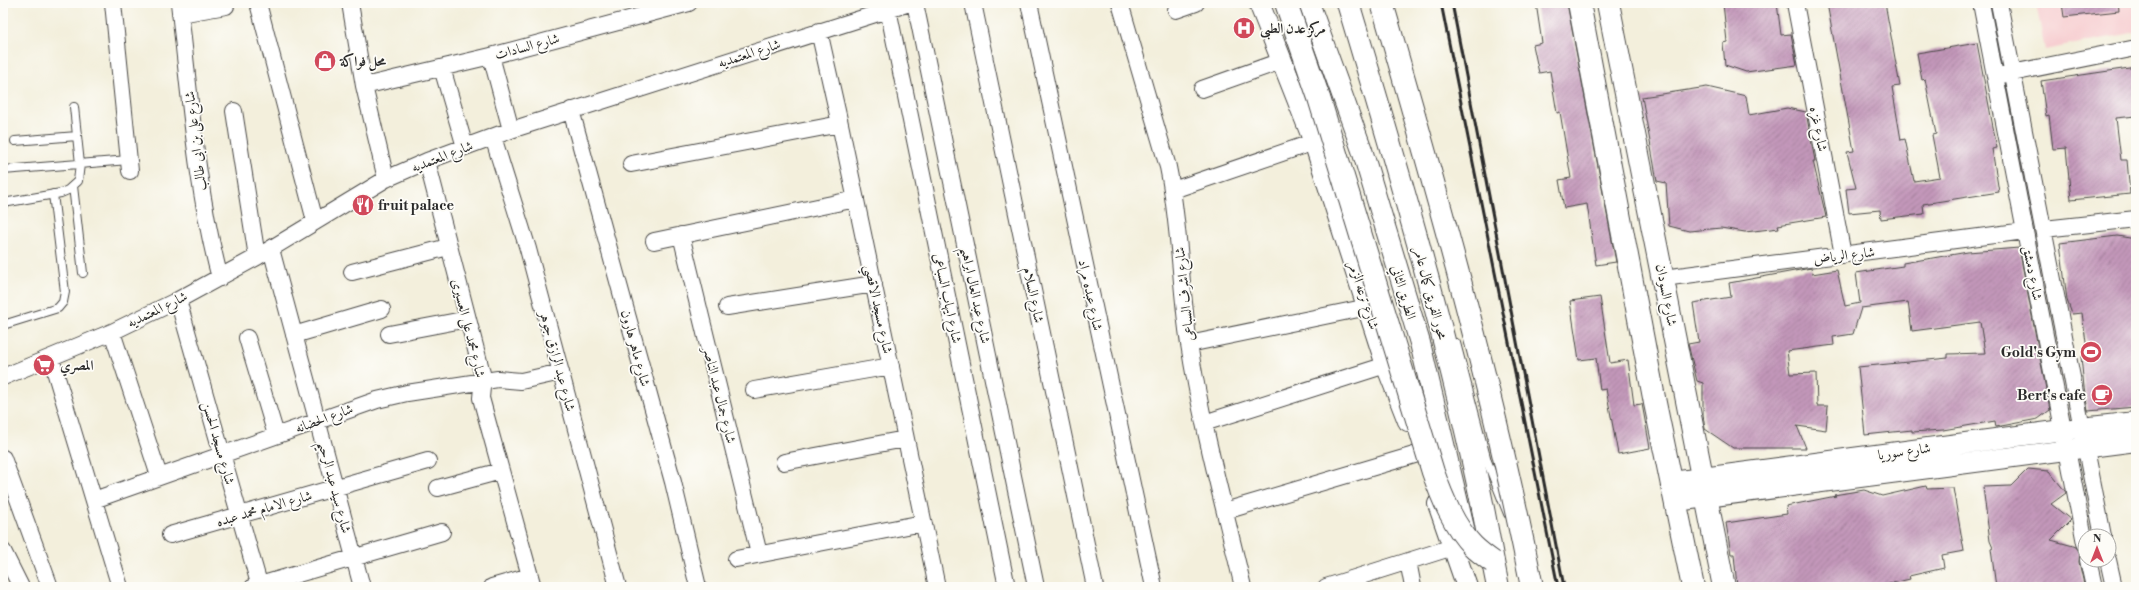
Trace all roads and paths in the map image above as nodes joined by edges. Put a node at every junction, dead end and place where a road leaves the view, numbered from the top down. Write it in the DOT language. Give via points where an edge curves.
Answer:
graph roads {
  1 [pos="113,3"];
  2 [pos="258,3"];
  3 [pos="350,3"];
  4 [pos="690,3"];
  5 [pos="910,3"];
  6 [pos="915,3"];
  7 [pos="973,3"];
  8 [pos="1029,3"];
  9 [pos="1120,3"];
  10 [pos="1196,3"];
  11 [pos="1259,3"];
  12 [pos="1286,3"];
  13 [pos="1309,3"];
  14 [pos="1348,3"];
  15 [pos="1382,3"];
  16 [pos="1579,3"];
  17 [pos="1596,3"];
  18 [pos="1608,3"];
  19 [pos="1795,3"];
  20 [pos="1981,3"];
  21 [pos="1999,3"];
  22 [pos="226,6"];
  23 [pos="180,9"];
  24 [pos="888,9"];
  25 [pos="1176,10"];
  26 [pos="819,31"];
  27 [pos="2136,48"];
  28 [pos="491,56"];
  29 [pos="1281,62"];
  30 [pos="442,68"];
  31 [pos="2013,73"];
  32 [pos="1995,77"];
  33 [pos="364,86"];
  34 [pos="1202,89"];
  35 [pos="74,107"];
  36 [pos="571,110"];
  37 [pos="234,111"];
  38 [pos="840,124"];
  39 [pos="511,130"];
  40 [pos="77,136"];
  41 [pos="493,137"];
  42 [pos="15,141"];
  43 [pos="1314,142"];
  44 [pos="1399,145"];
  45 [pos="465,147"];
  46 [pos="427,161"];
  47 [pos="80,164"];
  48 [pos="631,164"];
  49 [pos="130,166"];
  50 [pos="3,170"];
  51 [pos="386,179"];
  52 [pos="74,186"];
  53 [pos="1173,190"];
  54 [pos="54,194"];
  55 [pos="856,199"];
  56 [pos="3,203"];
  57 [pos="2136,219"];
  58 [pos="315,221"];
  59 [pos="2044,229"];
  60 [pos="2025,231"];
  61 [pos="681,235"];
  62 [pos="654,240"];
  63 [pos="1427,244"];
  64 [pos="448,247"];
  65 [pos="264,253"];
  66 [pos="1843,255"];
  67 [pos="352,272"];
  68 [pos="83,273"];
  69 [pos="220,278"];
  70 [pos="1663,278"];
  71 [pos="874,284"];
  72 [pos="178,300"];
  73 [pos="727,306"];
  74 [pos="1368,307"];
  75 [pos="382,309"];
  76 [pos="468,319"];
  77 [pos="3,325"];
  78 [pos="112,332"];
  79 [pos="389,334"];
  80 [pos="294,335"];
  81 [pos="1453,335"];
  82 [pos="247,338"];
  83 [pos="1189,344"];
  84 [pos="52,358"];
  85 [pos="1386,365"];
  86 [pos="891,366"];
  87 [pos="562,372"];
  88 [pos="3,377"];
  89 [pos="483,382"];
  90 [pos="754,390"];
  91 [pos="1655,403"];
  92 [pos="318,421"];
  93 [pos="2136,422"];
  94 [pos="1204,423"];
  95 [pos="2073,429"];
  96 [pos="276,435"];
  97 [pos="905,439"];
  98 [pos="2136,441"];
  99 [pos="2076,448"];
  100 [pos="1421,453"];
  101 [pos="222,454"];
  102 [pos="3,458"];
  103 [pos="428,460"];
  104 [pos="784,462"];
  105 [pos="501,471"];
  106 [pos="159,476"];
  107 [pos="335,487"];
  108 [pos="1704,487"];
  109 [pos="438,488"];
  110 [pos="1674,491"];
  111 [pos="94,500"];
  112 [pos="1226,511"];
  113 [pos="240,515"];
  114 [pos="924,523"];
  115 [pos="2084,528"];
  116 [pos="2101,528"];
  117 [pos="442,532"];
  118 [pos="170,535"];
  119 [pos="1453,547"];
  120 [pos="3,551"];
  121 [pos="759,554"];
  122 [pos="354,558"];
  123 [pos="736,559"];
  124 [pos="1408,560"];
  125 [pos="1493,562"];
  126 [pos="2090,568"];
  127 [pos="2110,568"];
  128 [pos="531,581"];
  129 [pos="1352,583"];
  130 [pos="258,586"];
  131 [pos="21,587"];
  132 [pos="50,587"];
  133 [pos="120,587"];
  134 [pos="362,587"];
  135 [pos="492,587"];
  136 [pos="618,587"];
  137 [pos="698,587"];
  138 [pos="937,587"];
  139 [pos="1007,587"];
  140 [pos="1036,587"];
  141 [pos="1094,587"];
  142 [pos="1154,587"];
  143 [pos="1243,587"];
  144 [pos="1326,587"];
  145 [pos="1413,587"];
  146 [pos="1467,587"];
  147 [pos="1477,587"];
  148 [pos="1498,587"];
  149 [pos="1532,587"];
  150 [pos="1537,587"];
  151 [pos="1693,587"];
  152 [pos="1724,587"];
  153 [pos="2094,587"];
  154 [pos="2114,587"];
  1 -- 49 [label="street"];
  2 -- 58 [label="street"];
  3 -- 33 [label="street"];
  4 -- 28 [label="street, شارع السادات"];
  5 -- 24 [label="street, شارع المعتمديه"];
  6 -- 140 [label="street, شارع عبد العال ابراهيم"];
  7 -- 141 [label="street, شارع السلام"];
  8 -- 142 [label="street, شارع عبده مراد"];
  9 -- 53 [label="street, شارع اشرف السباعى"];
  10 -- 25 [label="street"];
  11 -- 29 [label="street, شارع ترعه الزمر"];
  12 -- 125 [label="main road, bridge" via="1319,98 1440,492 1460,529 1472,545"];
  13 -- 147 [label="street, الطريق الثاني" via="1362,150 1420,343"];
  14 -- 125 [label="main road, محور الفريق كمال عامر" via="1392,150 1438,319 1478,483"];
  15 -- 149 [label="main road, bridge" via="1448,233 1488,389"];
  16 -- 91 [label="main road"];
  17 -- 91 [label="main road" via="1657,338 1659,366"];
  18 -- 70 [label="main road, شارع السودان"];
  19 -- 66 [label="street, شارع غزه"];
  20 -- 32 [label="street, شارع دمشق"];
  21 -- 31 [label="street, شارع دمشق"];
  22 -- 23 [label="street"];
  23 -- 69 [label="street, شارع على بن ابى طالب" via="202,199 209,240"];
  24 -- 26 [label="street, شارع المعتمديه"];
  24 -- 139 [label="street, شارع ايهاب السباعى"];
  26 -- 36 [label="street, شارع المعتمديه"];
  26 -- 38 [label="street, شارع مسجد الاقصي"];
  27 -- 31 [label="street"];
  28 -- 30 [label="street, شارع السادات"];
  28 -- 39 [label="street"];
  29 -- 34 [label="street"];
  29 -- 43 [label="street, شارع ترعه الزمر"];
  30 -- 33 [label="street, شارع السادات"];
  30 -- 45 [label="street"];
  31 -- 32 [label="street"];
  31 -- 59 [label="street, شارع دمشق"];
  32 -- 60 [label="street, شارع دمشق"];
  33 -- 51 [label="street"];
  35 -- 40 [label="lane"];
  36 -- 39 [label="street, شارع المعتمديه"];
  36 -- 137 [label="street, شارع ماهر هارون" via="673,482"];
  37 -- 65 [label="street, شارع سيد عبد الرحيم"];
  38 -- 48 [label="street"];
  38 -- 55 [label="street, شارع مسجد الاقصي"];
  39 -- 41 [label="street, شارع المعتمديه"];
  40 -- 42 [label="lane"];
  40 -- 47 [label="lane"];
  41 -- 45 [label="street, شارع المعتمديه"];
  41 -- 87 [label="street, شارع عبد الرازق جوهر" via="528,249"];
  43 -- 53 [label="street"];
  43 -- 74 [label="street, شارع ترعه الزمر"];
  44 -- 63 [label="lane"];
  45 -- 46 [label="street, شارع المعتمديه"];
  46 -- 51 [label="street, شارع المعتمديه"];
  46 -- 64 [label="street, شارع محمد على العسيرى"];
  47 -- 49 [label="lane"];
  47 -- 50 [label="lane"];
  47 -- 52 [label="lane" via="78,181"];
  51 -- 58 [label="street, شارع المعتمديه"];
  52 -- 54 [label="lane"];
  52 -- 68 [label="lane"];
  53 -- 83 [label="street, شارع اشرف السباعى"];
  54 -- 56 [label="lane"];
  54 -- 77 [label="lane" via="64,302 58,308"];
  55 -- 61 [label="street"];
  55 -- 71 [label="street, شارع مسجد الاقصي"];
  57 -- 59 [label="street"];
  58 -- 65 [label="street, شارع المعتمديه"];
  59 -- 95 [label="street, شارع دمشق"];
  60 -- 66 [label="street, شارع الرياض"];
  60 -- 95 [label="street, شارع دمشق"];
  61 -- 62 [label="street"];
  61 -- 121 [label="street, شارع جمال عبد الناصر"];
  64 -- 67 [label="street"];
  64 -- 76 [label="street, شارع محمد على العسيرى"];
  65 -- 69 [label="street, شارع المعتمديه"];
  65 -- 80 [label="street, شارع سيد عبد الرحيم"];
  66 -- 70 [label="street, شارع الرياض"];
  69 -- 72 [label="street, شارع المعتمديه"];
  70 -- 108 [label="main road, شارع السودان"];
  71 -- 73 [label="street"];
  71 -- 86 [label="street, شارع مسجد الاقصي"];
  72 -- 78 [label="street, شارع المعتمديه"];
  72 -- 101 [label="street, شارع مسجد الحسن"];
  74 -- 83 [label="street"];
  74 -- 85 [label="street, شارع ترعه الزمر"];
  75 -- 80 [label="street"];
  76 -- 79 [label="street"];
  76 -- 89 [label="street, شارع محمد على العسيرى"];
  78 -- 84 [label="street, شارع المعتمديه"];
  78 -- 106 [label="street"];
  80 -- 92 [label="street, شارع سيد عبد الرحيم"];
  81 -- 150 [label="lane" via="1492,474"];
  82 -- 96 [label="street"];
  83 -- 94 [label="street, شارع اشرف السباعى"];
  84 -- 88 [label="street, شارع المعتمديه"];
  84 -- 111 [label="street"];
  85 -- 94 [label="street"];
  85 -- 100 [label="street, شارع ترعه الزمر"];
  86 -- 90 [label="street"];
  86 -- 97 [label="street, شارع مسجد الاقصي"];
  87 -- 89 [label="street, شارع الحضانه" via="521,381 503,379"];
  87 -- 136 [label="street, شارع عبد الرازق جوهر"];
  89 -- 92 [label="street, شارع الحضانه" via="376,400"];
  89 -- 105 [label="street, شارع محمد على العسيرى" via="481,398"];
  91 -- 110 [label="main road"];
  92 -- 96 [label="street, شارع الحضانه"];
  92 -- 107 [label="street, شارع سيد عبد الرحيم"];
  93 -- 95 [label="street, شارع سوريا"];
  94 -- 112 [label="street, شارع اشرف السباعى"];
  95 -- 99 [label="street, شارع دمشق"];
  95 -- 108 [label="street, شارع سوريا"];
  96 -- 101 [label="street, شارع الحضانه"];
  97 -- 104 [label="street"];
  97 -- 114 [label="street, شارع مسجد الاقصي"];
  98 -- 99 [label="street, شارع سوريا"];
  99 -- 108 [label="street, شارع سوريا"];
  99 -- 115 [label="street, شارع دمشق"];
  99 -- 116 [label="street, شارع دمشق"];
  100 -- 112 [label="street"];
  100 -- 119 [label="street, شارع ترعه الزمر"];
  101 -- 106 [label="street, شارع الحضانه"];
  101 -- 113 [label="street, شارع مسجد الحسن"];
  102 -- 132 [label="street"];
  103 -- 107 [label="street, شارع الامام محمد عبده"];
  105 -- 109 [label="street"];
  105 -- 128 [label="street, شارع محمد على العسيرى"];
  106 -- 111 [label="street, شارع الحضانه"];
  107 -- 113 [label="street, شارع الامام محمد عبده"];
  107 -- 122 [label="street, شارع سيد عبد الرحيم"];
  108 -- 110 [label="street, شارع سوريا"];
  108 -- 152 [label="main road, شارع السودان"];
  110 -- 151 [label="main road"];
  111 -- 133 [label="street"];
  112 -- 143 [label="street, شارع اشرف السباعى"];
  113 -- 118 [label="street, شارع الامام محمد عبده"];
  113 -- 130 [label="street, شارع مسجد الحسن"];
  114 -- 121 [label="street"];
  114 -- 138 [label="street, شارع مسجد الاقصي"];
  117 -- 122 [label="street"];
  119 -- 124 [label="street"];
  119 -- 146 [label="street, شارع ترعه الزمر"];
  120 -- 131 [label="street"];
  121 -- 123 [label="street"];
  122 -- 130 [label="street"];
  122 -- 134 [label="street, شارع سيد عبد الرحيم"];
  124 -- 129 [label="street"];
  124 -- 145 [label="street"];
  125 -- 148 [label="main road, محور الفريق كمال عامر"];
  126 -- 153 [label="street"];
  127 -- 154 [label="street"];
  128 -- 135 [label="street"];
  129 -- 144 [label="street"];
}
